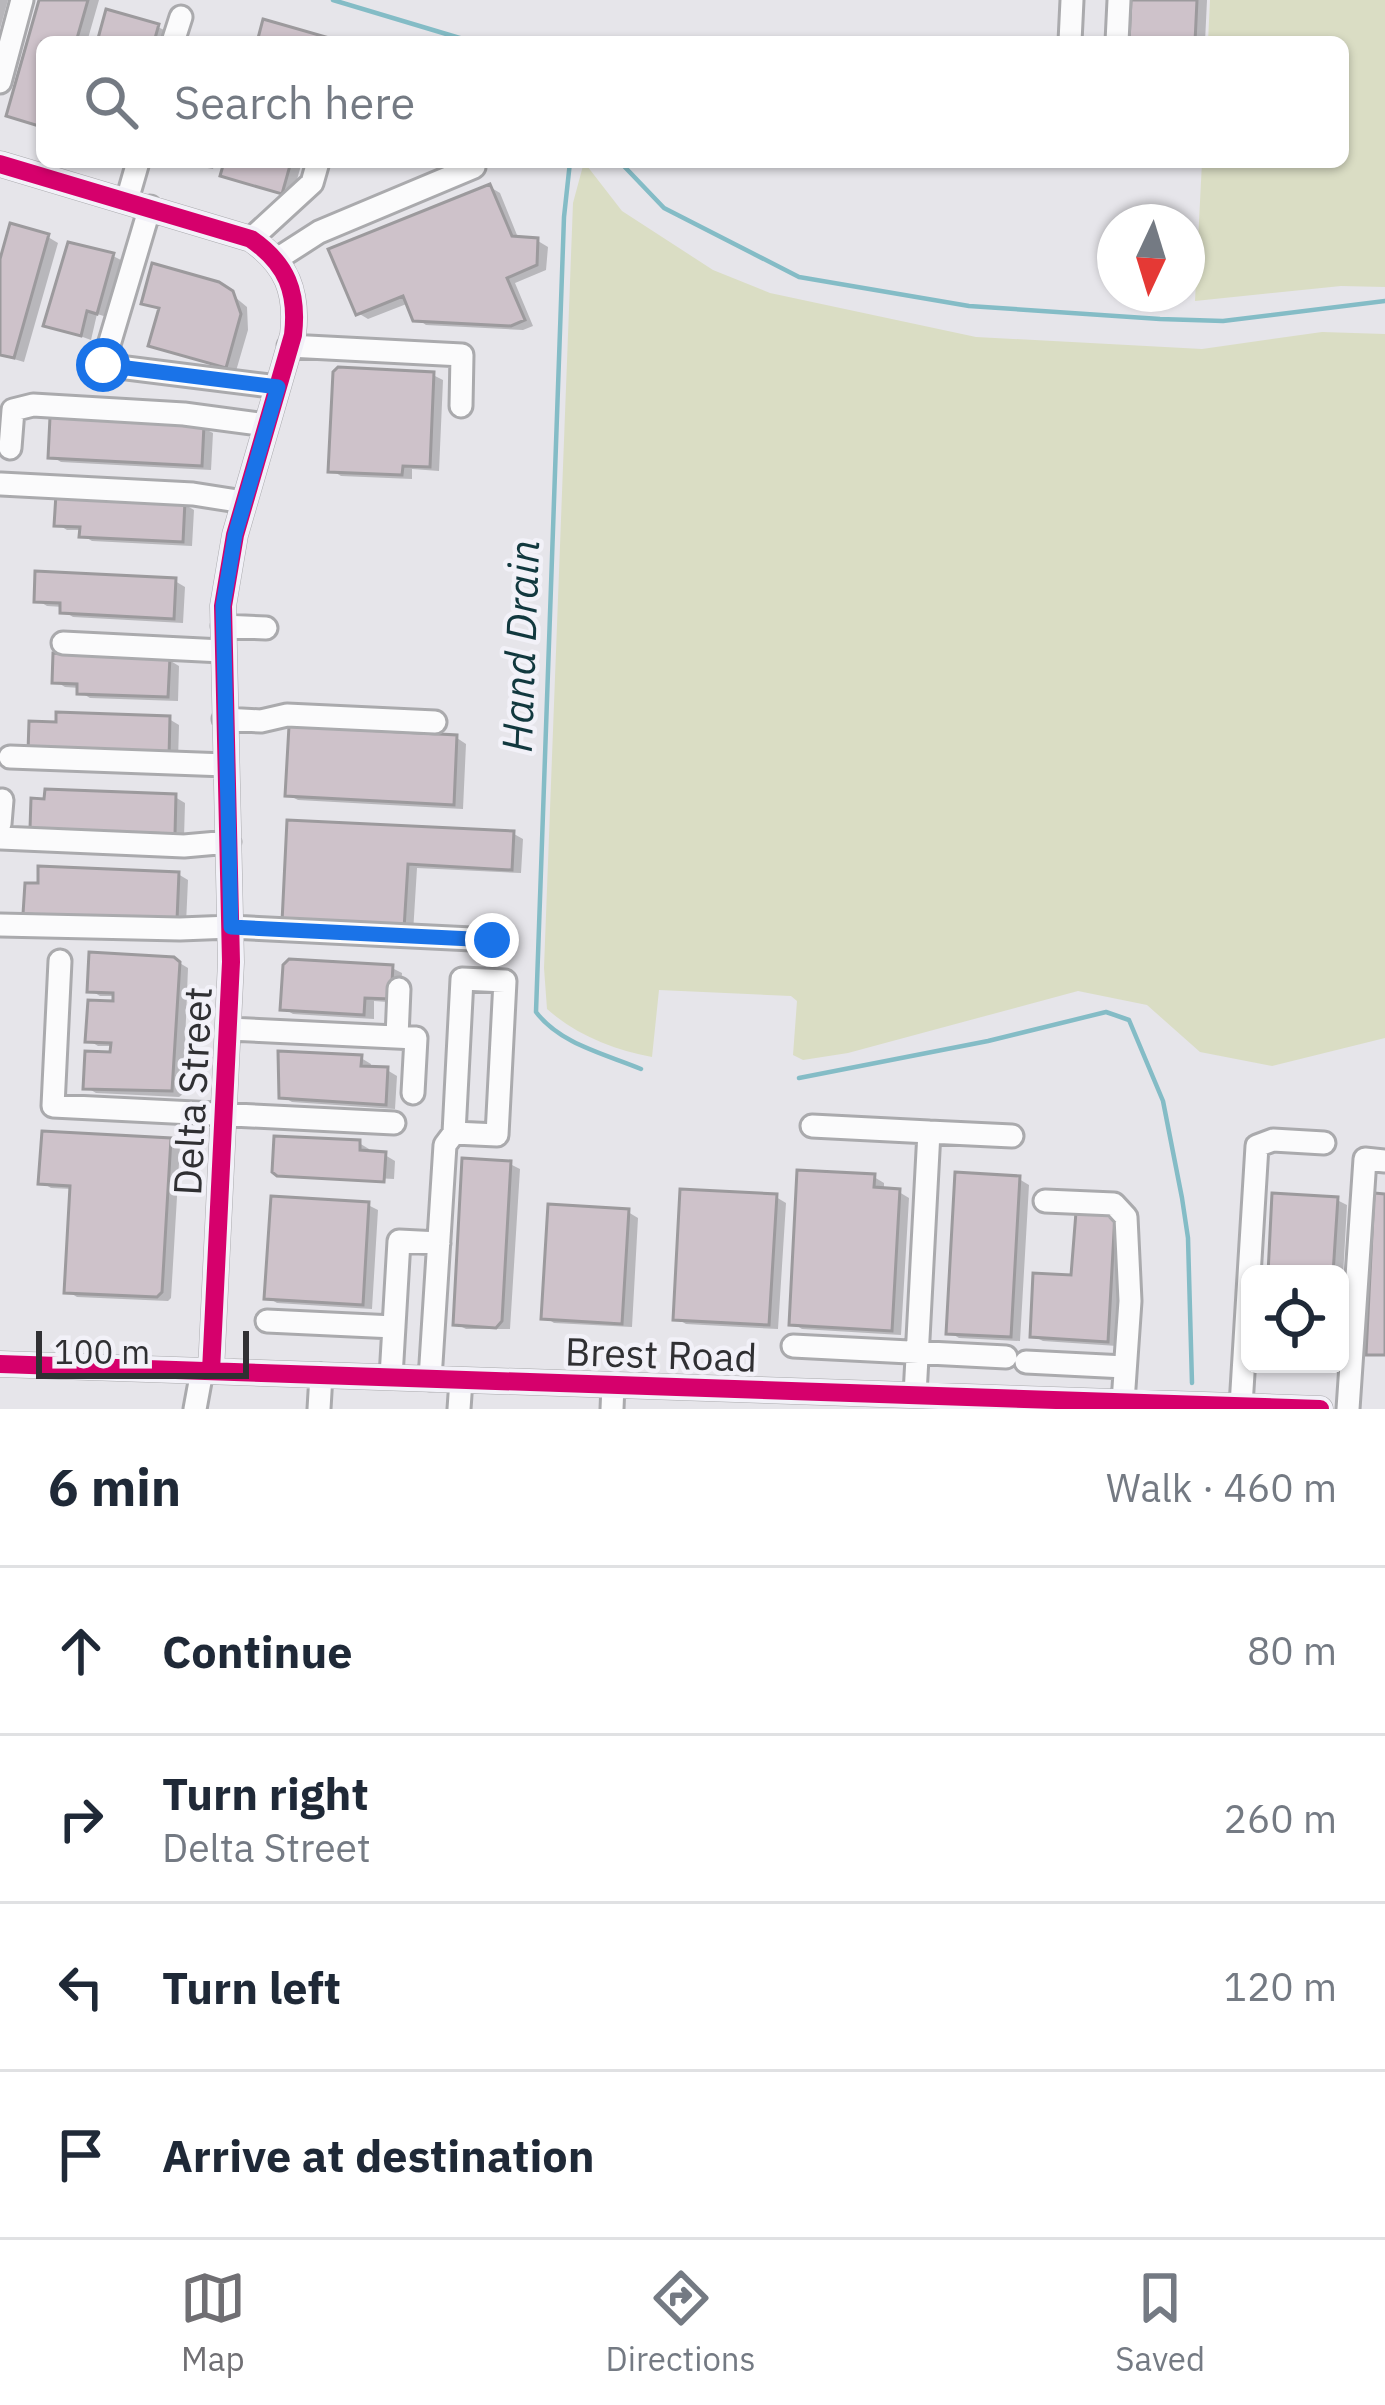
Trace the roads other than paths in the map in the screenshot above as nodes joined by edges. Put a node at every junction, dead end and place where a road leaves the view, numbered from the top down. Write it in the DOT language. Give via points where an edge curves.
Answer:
graph roads {
  1 [pos="22,0"];
  2 [pos="1072,0"];
  3 [pos="1119,0"];
  4 [pos="181,17"];
  5 [pos="175,36"];
  6 [pos="1070,36"];
  7 [pos="1117,36"];
  8 [pos="0,82"];
  9 [pos="0,164"];
  10 [pos="136,168"];
  11 [pos="316,168"];
  12 [pos="469,168"];
  13 [pos="127,200"];
  14 [pos="150,207"];
  15 [pos="251,239"];
  16 [pos="277,260"];
  17 [pos="289,346"];
  18 [pos="278,387"];
  19 [pos="461,406"];
  20 [pos="267,425"];
  21 [pos="10,448"];
  22 [pos="1,484"];
  23 [pos="244,502"];
  24 [pos="223,626"];
  25 [pos="266,628"];
  26 [pos="63,643"];
  27 [pos="222,651"];
  28 [pos="224,718"];
  29 [pos="435,722"];
  30 [pos="10,757"];
  31 [pos="226,765"];
  32 [pos="2,800"];
  33 [pos="0,824"];
  34 [pos="0,838"];
  35 [pos="229,842"];
  36 [pos="0,925"];
  37 [pos="231,927"];
  38 [pos="492,940"];
  39 [pos="60,961"];
  40 [pos="399,989"];
  41 [pos="229,1029"];
  42 [pos="397,1037"];
  43 [pos="413,1093"];
  44 [pos="226,1116"];
  45 [pos="394,1123"];
  46 [pos="812,1126"];
  47 [pos="928,1132"];
  48 [pos="454,1133"];
  49 [pos="1012,1136"];
  50 [pos="1324,1143"];
  51 [pos="1385,1161"];
  52 [pos="1045,1201"];
  53 [pos="439,1243"];
  54 [pos="267,1321"];
  55 [pos="394,1328"];
  56 [pos="793,1346"];
  57 [pos="917,1353"];
  58 [pos="0,1364"];
  59 [pos="1125,1367"];
  60 [pos="206,1371"];
  61 [pos="321,1375"];
  62 [pos="391,1378"];
  63 [pos="430,1379"];
  64 [pos="460,1380"];
  65 [pos="613,1385"];
  66 [pos="787,1400"];
  67 [pos="909,1400"];
  68 [pos="849,1401"];
  69 [pos="1123,1402"];
  70 [pos="1009,1404"];
  71 [pos="1057,1405"];
  72 [pos="1240,1406"];
  73 [pos="195,1409"];
  74 [pos="319,1409"];
  75 [pos="459,1409"];
  76 [pos="612,1409"];
  77 [pos="1320,1409"];
  78 [pos="1348,1409"];
  1 -- 8 [label="street"];
  2 -- 6 [label="street"];
  3 -- 7 [label="street"];
  4 -- 5 [label="street"];
  9 -- 13 [label="street"];
  10 -- 13 [label="street"];
  11 -- 15 [label="street" via="312,183"];
  12 -- 16 [label="street" via="319,232"];
  13 -- 14 [label="street"];
  14 -- 15 [label="street"];
  14 -- 18 [label="street" via="103,365"];
  15 -- 16 [label="street"];
  16 -- 17 [label="street, Delta Street" via="295,302"];
  17 -- 18 [label="street, Delta Street"];
  17 -- 19 [label="street" via="462,355"];
  18 -- 20 [label="street, Delta Street"];
  20 -- 21 [label="street" via="32,405 13,410"];
  20 -- 23 [label="street, Delta Street"];
  22 -- 23 [label="street"];
  23 -- 24 [label="street, Delta Street"];
  24 -- 25 [label="street"];
  24 -- 27 [label="street, Delta Street"];
  26 -- 27 [label="street"];
  27 -- 28 [label="street, Delta Street"];
  28 -- 29 [label="street"];
  28 -- 31 [label="street, Delta Street"];
  30 -- 31 [label="street"];
  31 -- 35 [label="street, Delta Street"];
  32 -- 33 [label="street"];
  34 -- 35 [label="street"];
  35 -- 37 [label="street, Delta Street"];
  36 -- 37 [label="street"];
  37 -- 38 [label="street"];
  37 -- 41 [label="street, Delta Street"];
  39 -- 44 [label="street" via="53,1106"];
  40 -- 42 [label="street"];
  41 -- 42 [label="street"];
  41 -- 44 [label="street, Delta Street"];
  42 -- 43 [label="street" via="416,1038"];
  44 -- 45 [label="street"];
  44 -- 60 [label="street, Delta Street"];
  46 -- 47 [label="street"];
  47 -- 49 [label="street"];
  47 -- 57 [label="street"];
  48 -- 48 [label="street" via="497,1135 505,981 462,979"];
  48 -- 53 [label="street" via="445,1145"];
  50 -- 72 [label="street" via="1257,1145"];
  51 -- 78 [label="street" via="1365,1159"];
  52 -- 59 [label="street" via="1114,1204 1126,1217"];
  53 -- 55 [label="street" via="398,1241"];
  53 -- 63 [label="street"];
  54 -- 55 [label="street"];
  55 -- 62 [label="street"];
  56 -- 57 [label="street"];
  57 -- 59 [label="street"];
  57 -- 67 [label="street"];
  58 -- 60 [label="street, Brest Road"];
  59 -- 69 [label="street"];
  60 -- 61 [label="street, Brest Road"];
  60 -- 73 [label="street, Delta Street"];
  61 -- 62 [label="street, Brest Road"];
  61 -- 74 [label="street"];
  62 -- 63 [label="street, Brest Road"];
  63 -- 64 [label="street, Brest Road"];
  64 -- 65 [label="street, Brest Road"];
  64 -- 75 [label="street"];
  65 -- 66 [label="street, Brest Road"];
  65 -- 76 [label="street"];
  66 -- 68 [label="street, Brest Road"];
  67 -- 68 [label="street, Brest Road"];
  67 -- 70 [label="street, Brest Road"];
  69 -- 71 [label="street, Brest Road"];
  69 -- 72 [label="street, Brest Road"];
  70 -- 71 [label="street, Brest Road"];
  72 -- 77 [label="street, Brest Road"];
}
